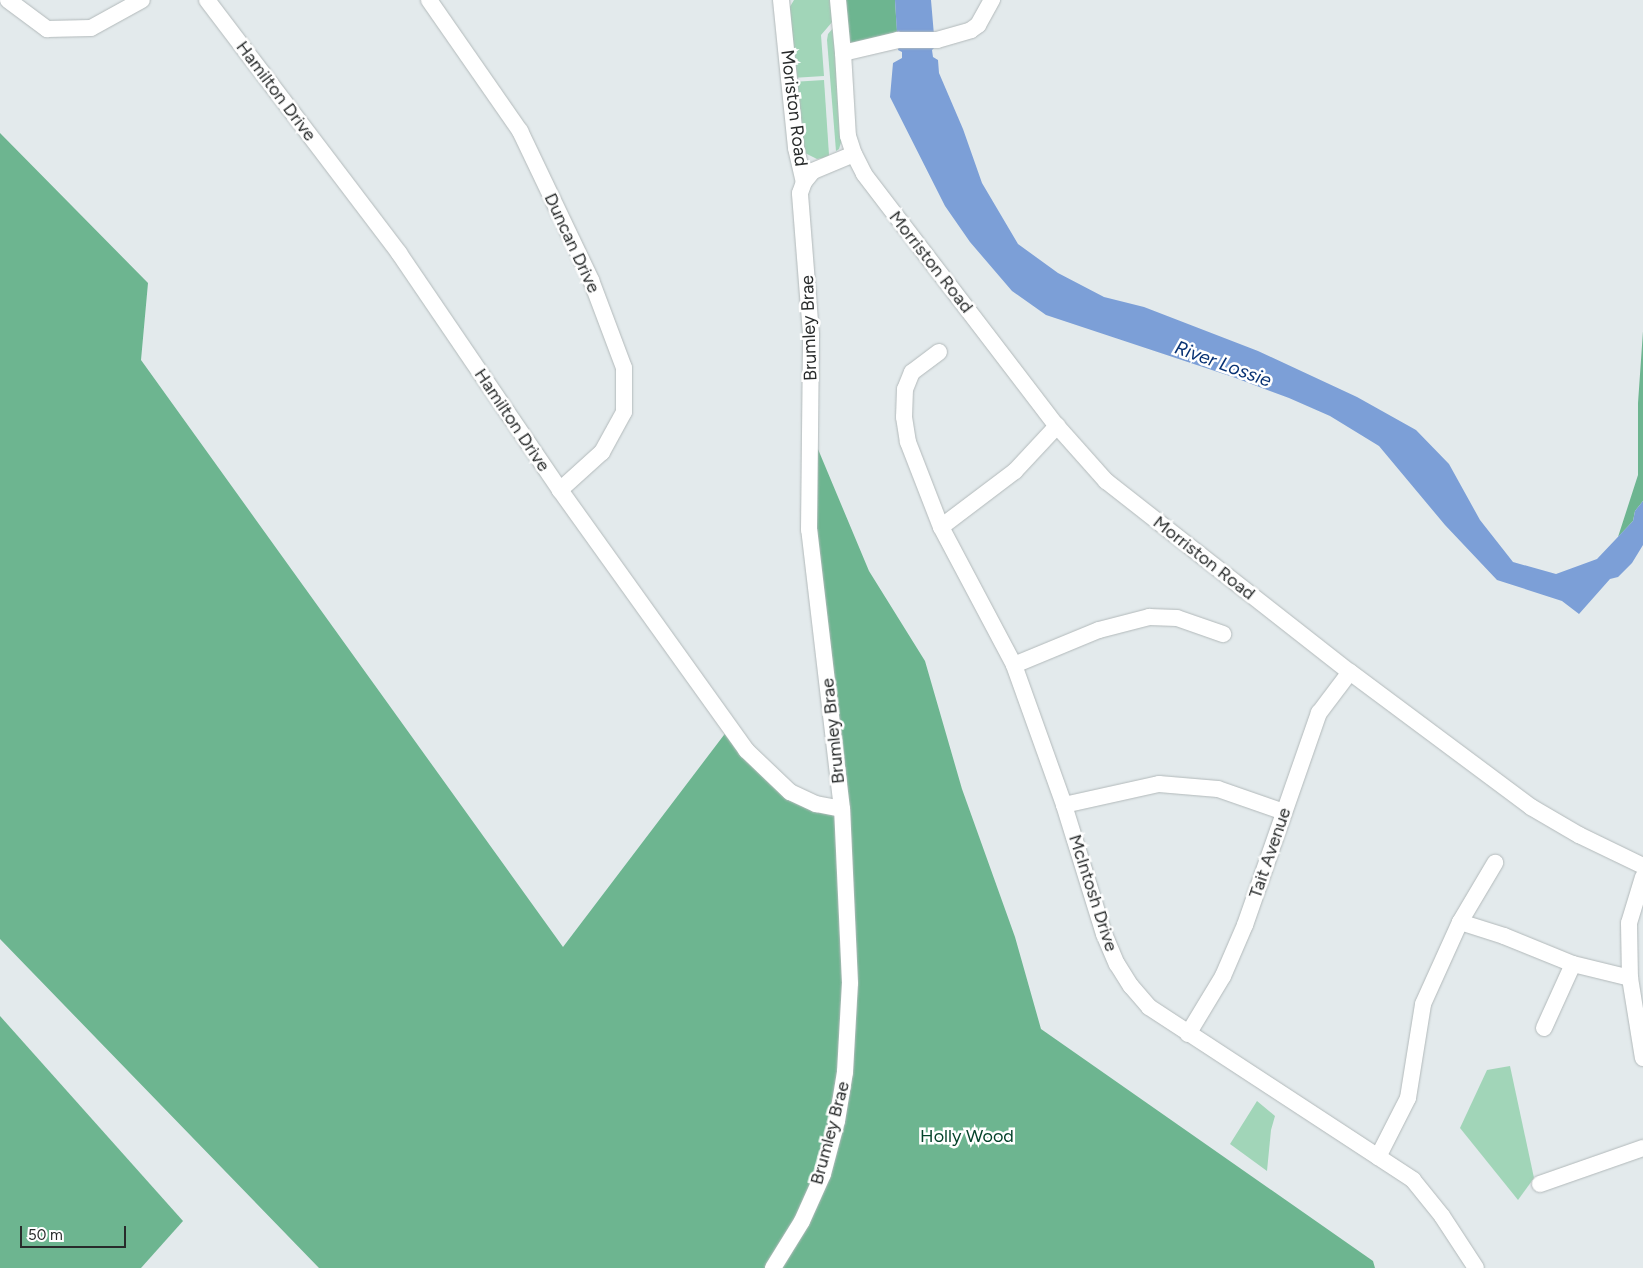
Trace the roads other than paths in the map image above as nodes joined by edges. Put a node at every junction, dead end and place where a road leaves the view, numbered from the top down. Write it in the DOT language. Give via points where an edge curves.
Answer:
graph roads {
  1 [pos="8,0"];
  2 [pos="142,0"];
  3 [pos="207,0"];
  4 [pos="429,0"];
  5 [pos="781,0"];
  6 [pos="838,0"];
  7 [pos="992,0"];
  8 [pos="844,53"];
  9 [pos="854,154"];
  10 [pos="804,182"];
  11 [pos="938,352"];
  12 [pos="1057,426"];
  13 [pos="560,490"];
  14 [pos="941,527"];
  15 [pos="1223,634"];
  16 [pos="1014,665"];
  17 [pos="1350,672"];
  18 [pos="1064,805"];
  19 [pos="842,809"];
  20 [pos="1284,812"];
  21 [pos="1495,863"];
  22 [pos="1643,866"];
  23 [pos="1643,877"];
  24 [pos="1460,922"];
  25 [pos="1573,964"];
  26 [pos="1630,978"];
  27 [pos="1544,1028"];
  28 [pos="1188,1034"];
  29 [pos="1643,1058"];
  30 [pos="1643,1148"];
  31 [pos="1378,1157"];
  32 [pos="1540,1184"];
  33 [pos="773,1268"];
  34 [pos="1476,1268"];
  1 -- 2 [label="street" via="47,29 91,28"];
  3 -- 13 [label="street, Hamilton Drive" via="399,253"];
  4 -- 13 [label="street, Duncan Drive" via="520,130 591,280 624,368 624,412 602,452"];
  5 -- 10 [label="street, Moriston Road" via="796,148"];
  6 -- 8 [label="street"];
  7 -- 8 [label="street" via="978,25 971,30 936,40 898,40"];
  8 -- 9 [label="street" via="848,136"];
  9 -- 10 [label="street, Moriston Road" via="813,171"];
  9 -- 12 [label="street, Morriston Road" via="889,208"];
  10 -- 19 [label="street, Brumley Brae" via="800,193 811,334 809,530"];
  11 -- 14 [label="street, McIntosh Drive" via="912,372 904,389 904,417 908,442"];
  12 -- 14 [label="street" via="1015,471"];
  12 -- 17 [label="street, Morriston Road" via="1106,481"];
  13 -- 19 [label="street, Hamilton Drive" via="746,750 790,792 816,804"];
  14 -- 16 [label="street, McIntosh Drive"];
  15 -- 16 [label="street" via="1177,618 1149,617 1099,630"];
  16 -- 18 [label="street, McIntosh Drive"];
  17 -- 20 [label="street, Tait Avenue" via="1319,713"];
  17 -- 22 [label="street, Morriston Road" via="1531,807"];
  18 -- 20 [label="street" via="1159,784 1218,789"];
  18 -- 28 [label="street, McIntosh Drive" via="1104,934 1117,964 1149,1007"];
  19 -- 33 [label="street, Brumley Brae" via="850,984 845,1072 837,1121 823,1174 802,1220"];
  20 -- 28 [label="street, Tait Avenue" via="1245,926 1223,976"];
  21 -- 24 [label="street"];
  23 -- 26 [label="street" via="1629,923"];
  24 -- 25 [label="street"];
  24 -- 31 [label="street" via="1423,1004 1408,1098"];
  25 -- 26 [label="street"];
  25 -- 27 [label="street"];
  26 -- 29 [label="street"];
  28 -- 31 [label="street, McIntosh Drive"];
  30 -- 32 [label="street"];
  31 -- 34 [label="street, McIntosh Drive" via="1413,1180 1442,1216"];
}
